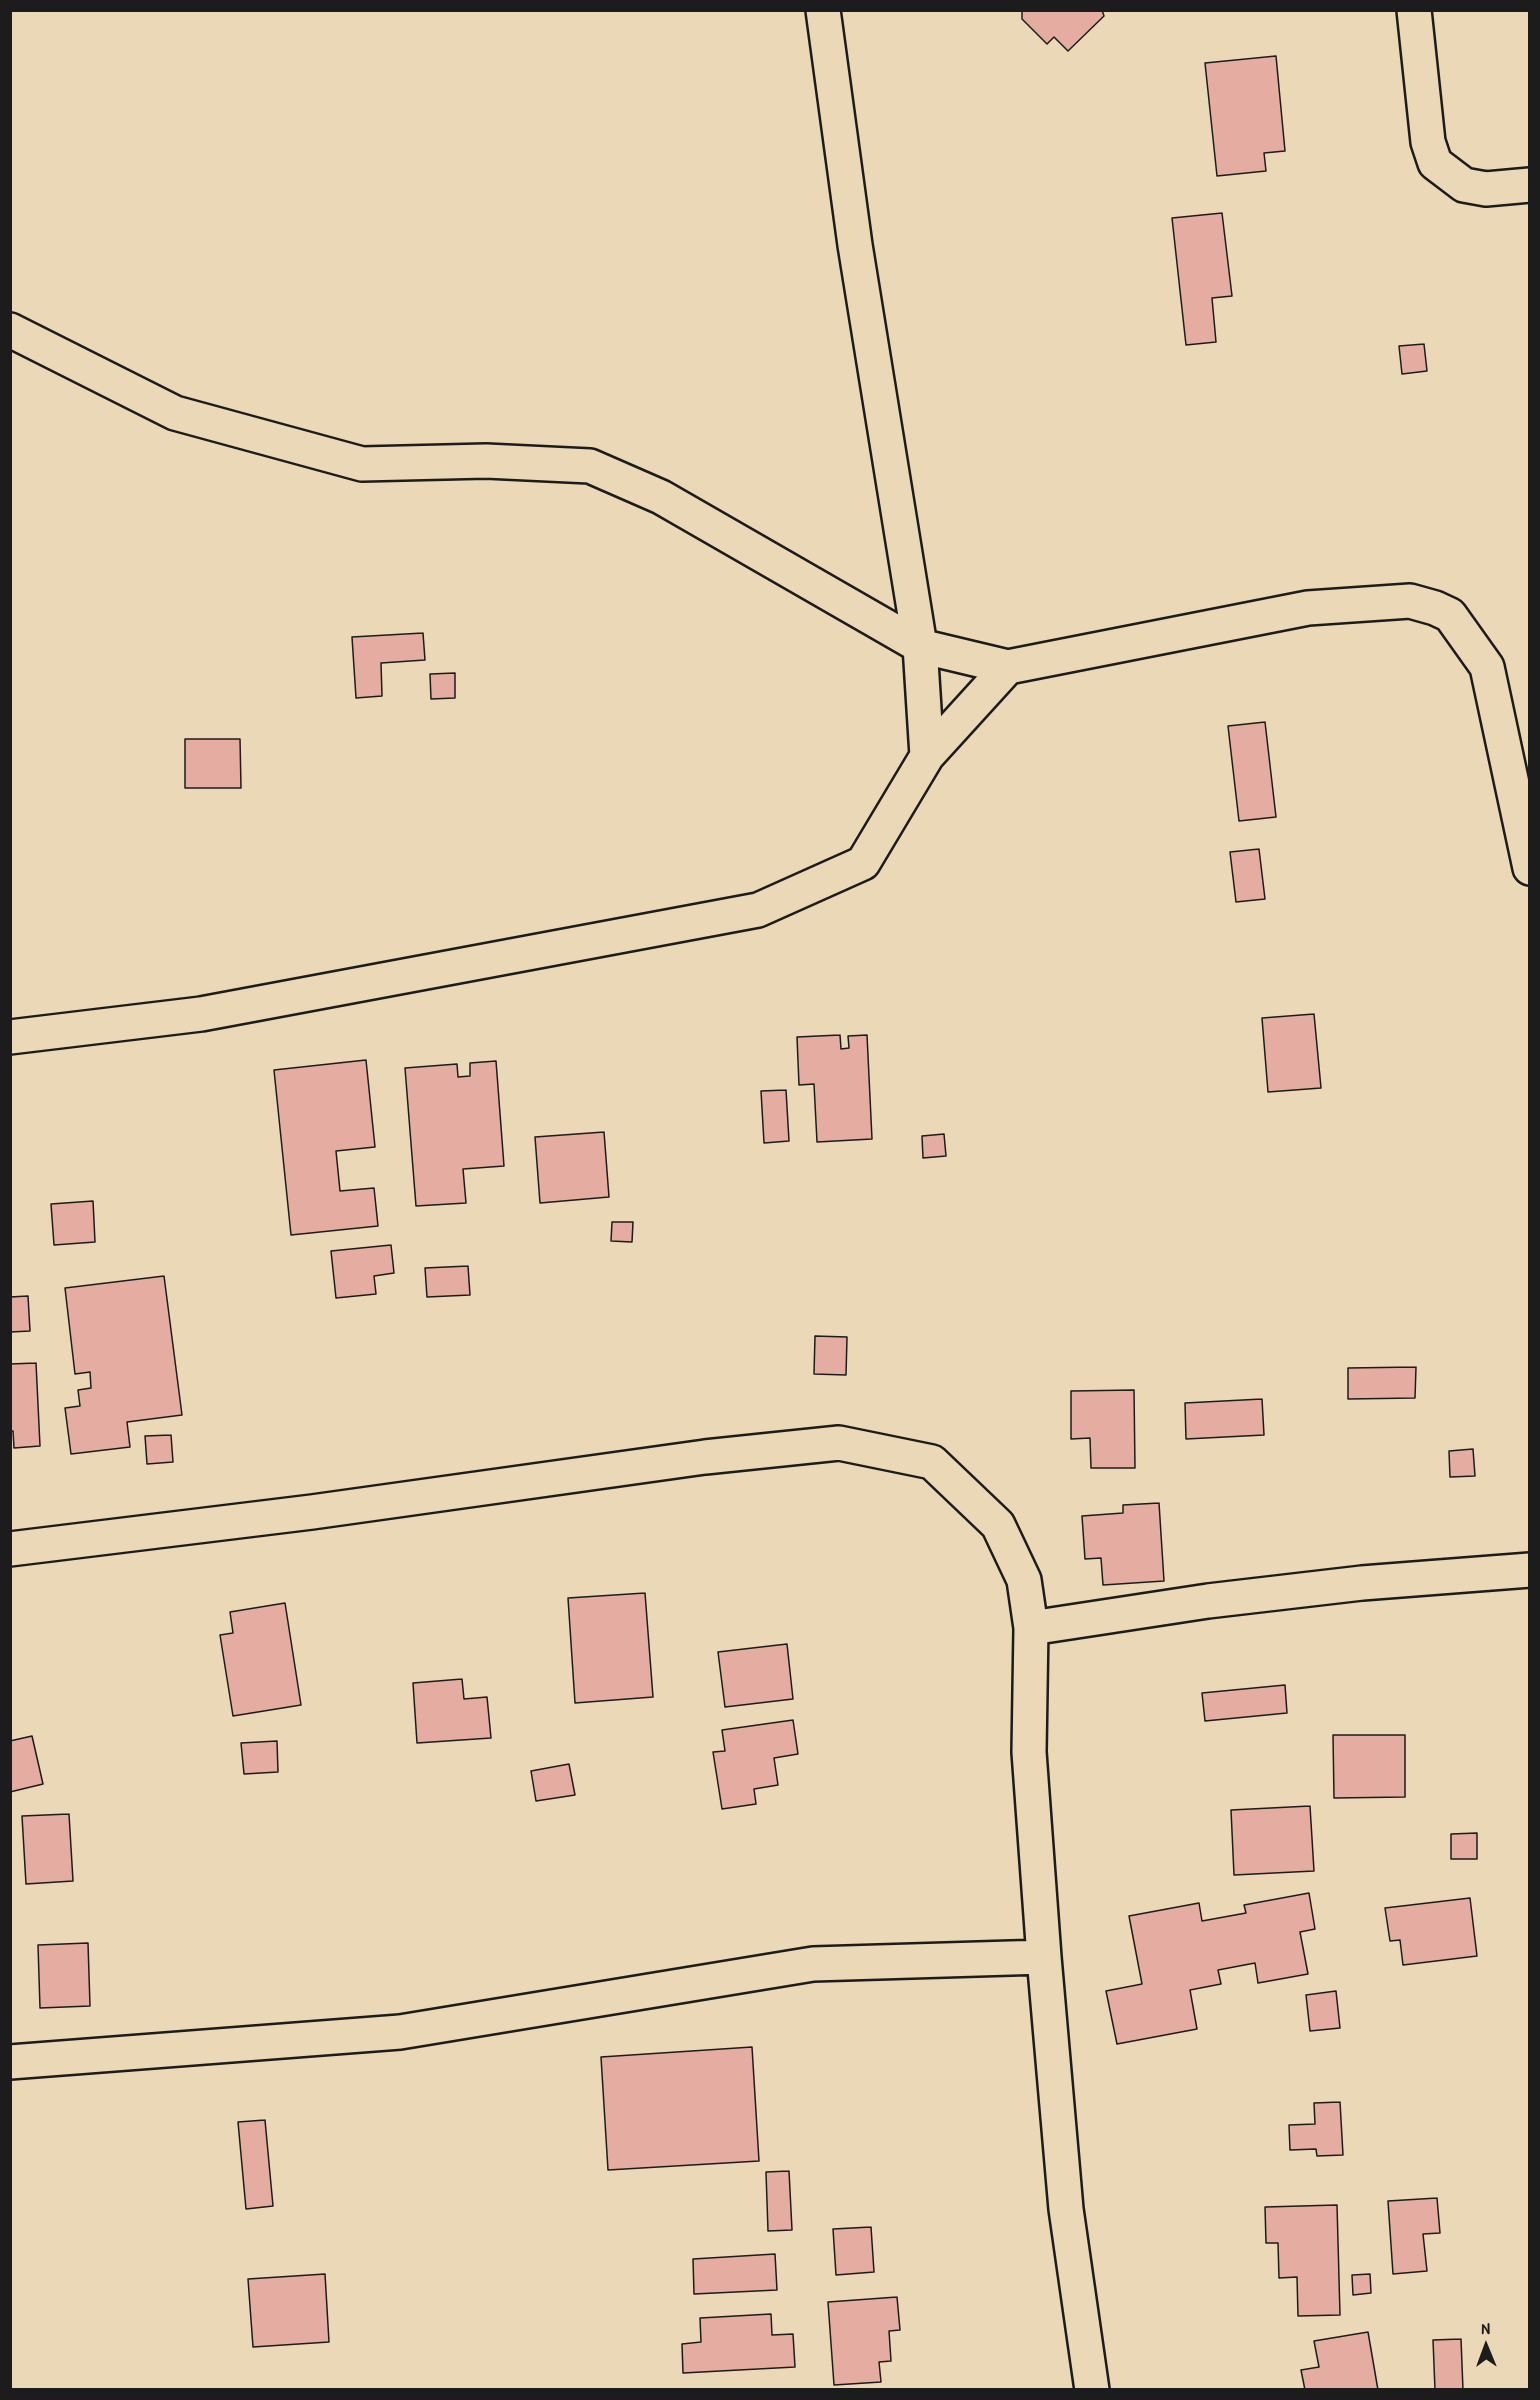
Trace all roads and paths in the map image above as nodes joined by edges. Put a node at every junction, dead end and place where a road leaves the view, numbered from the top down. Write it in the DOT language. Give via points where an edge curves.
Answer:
graph roads {
  1 [pos="823,10"];
  2 [pos="1414,10"];
  3 [pos="1530,185"];
  4 [pos="10,330"];
  5 [pos="920,646"];
  6 [pos="1008,667"];
  7 [pos="927,756"];
  8 [pos="1530,868"];
  9 [pos="10,1037"];
  10 [pos="10,1549"];
  11 [pos="1530,1570"];
  12 [pos="1031,1629"];
  13 [pos="1044,1957"];
  14 [pos="10,2062"];
  15 [pos="1092,2390"];
  1 -- 5 [label="street" via="855,244"];
  2 -- 3 [label="street" via="1428,142 1435,163 1464,185 1486,189"];
  4 -- 5 [label="street" via="175,412 362,464 486,461 590,466 661,497"];
  5 -- 6 [label="street"];
  5 -- 7 [label="street"];
  6 -- 7 [label="street"];
  6 -- 8 [label="street" via="1308,608 1410,601 1435,608 1450,615 1487,668"];
  7 -- 9 [label="street" via="863,863 758,910 201,1014"];
  10 -- 12 [label="street" via="705,1457 839,1443 932,1462 958,1485 998,1525 1024,1580"];
  11 -- 12 [label="street" via="1267,1594"];
  12 -- 13 [label="street" via="1029,1752"];
  13 -- 14 [label="street" via="813,1964 400,2032"];
  13 -- 15 [label="street" via="1066,2209"];
}
